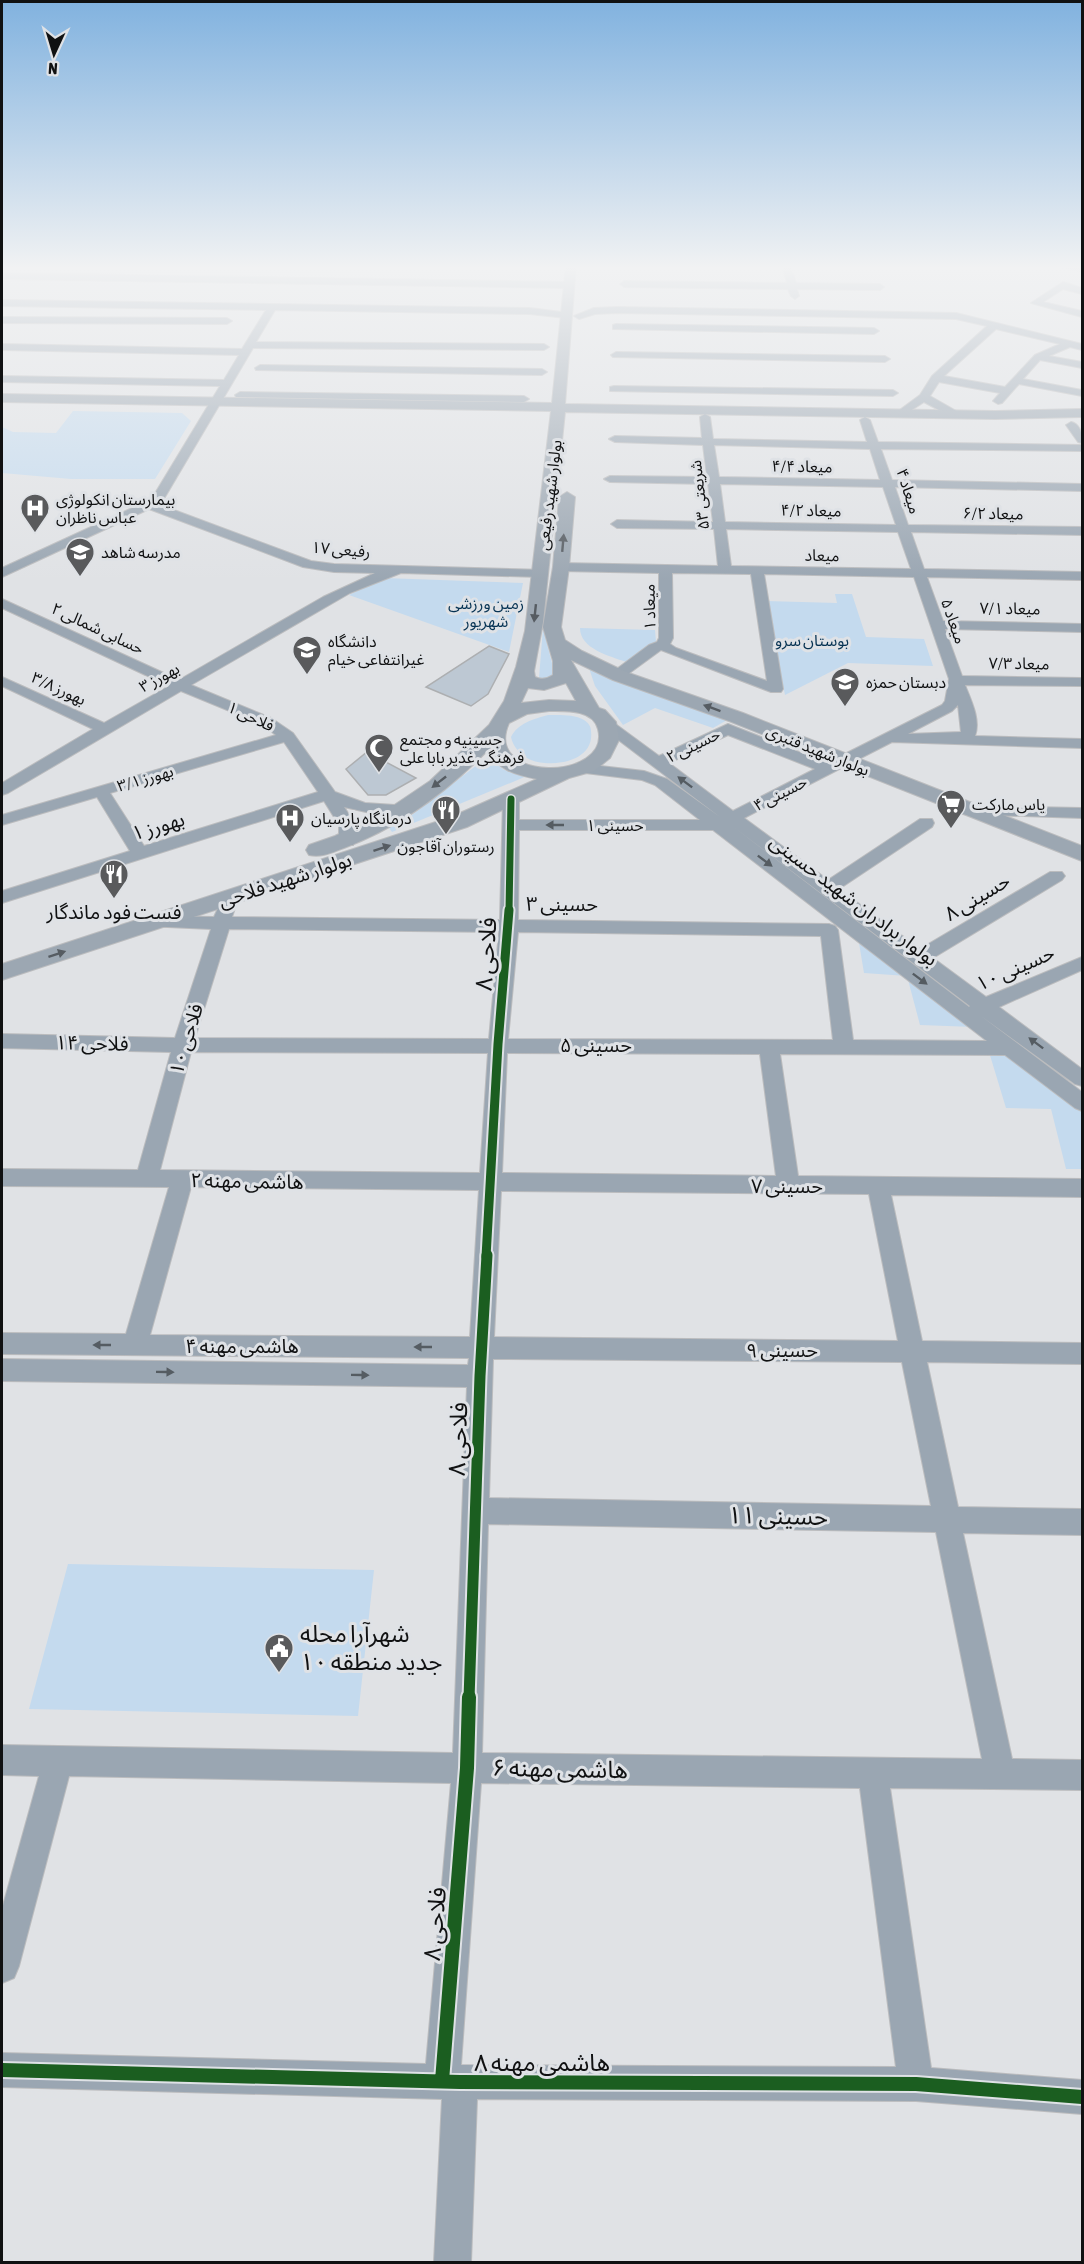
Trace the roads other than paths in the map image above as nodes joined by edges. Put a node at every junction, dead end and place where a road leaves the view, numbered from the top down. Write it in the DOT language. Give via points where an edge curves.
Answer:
graph roads {
  1 [pos="235,371"];
  2 [pos="290,371"];
  3 [pos="412,371"];
  4 [pos="533,371"];
  5 [pos="569,371"];
  6 [pos="574,371"];
  7 [pos="944,371"];
  8 [pos="1026,371"];
  9 [pos="542,372"];
  10 [pos="574,377"];
  11 [pos="936,378"];
  12 [pos="2,379"];
  13 [pos="819,381"];
  14 [pos="1017,381"];
  15 [pos="228,383"];
  16 [pos="377,384"];
  17 [pos="614,389"];
  18 [pos="1008,391"];
  19 [pos="822,392"];
  20 [pos="893,393"];
  21 [pos="1083,393"];
  22 [pos="240,395"];
  23 [pos="924,397"];
  24 [pos="2,398"];
  25 [pos="998,401"];
  26 [pos="520,403"];
  27 [pos="214,406"];
  28 [pos="2,407"];
  29 [pos="566,412"];
  30 [pos="609,412"];
  31 [pos="1083,412"];
  32 [pos="901,414"];
  33 [pos="954,414"];
  34 [pos="705,417"];
  35 [pos="865,420"];
  36 [pos="1079,422"];
  37 [pos="615,439"];
  38 [pos="1083,440"];
  39 [pos="709,441"];
  40 [pos="876,446"];
  41 [pos="1083,448"];
  42 [pos="570,454"];
  43 [pos="568,478"];
  44 [pos="610,478"];
  45 [pos="714,481"];
  46 [pos="889,484"];
  47 [pos="1083,487"];
  48 [pos="149,505"];
  49 [pos="617,524"];
  50 [pos="719,525"];
  51 [pos="903,528"];
  52 [pos="1083,531"];
  53 [pos="308,564"];
  54 [pos="561,567"];
  55 [pos="665,568"];
  56 [pos="403,570"];
  57 [pos="725,570"];
  58 [pos="757,570"];
  59 [pos="2,573"];
  60 [pos="540,573"];
  61 [pos="919,573"];
  62 [pos="1083,576"];
  63 [pos="336,597"];
  64 [pos="2,603"];
  65 [pos="936,625"];
  66 [pos="1083,627"];
  67 [pos="663,645"];
  68 [pos="559,652"];
  69 [pos="524,670"];
  70 [pos="619,674"];
  71 [pos="955,680"];
  72 [pos="2,681"];
  73 [pos="1083,682"];
  74 [pos="180,686"];
  75 [pos="592,711"];
  76 [pos="931,718"];
  77 [pos="500,723"];
  78 [pos="609,726"];
  79 [pos="102,728"];
  80 [pos="728,729"];
  81 [pos="970,730"];
  82 [pos="288,736"];
  83 [pos="945,738"];
  84 [pos="882,741"];
  85 [pos="1004,742"];
  86 [pos="1083,744"];
  87 [pos="659,762"];
  88 [pos="836,765"];
  89 [pos="573,772"];
  90 [pos="2,790"];
  91 [pos="101,791"];
  92 [pos="328,794"];
  93 [pos="511,799"];
  94 [pos="404,809"];
  95 [pos="967,811"];
  96 [pos="1083,813"];
  97 [pos="2,820"];
  98 [pos="725,821"];
  99 [pos="926,823"];
  100 [pos="512,825"];
  101 [pos="347,841"];
  102 [pos="140,853"];
  103 [pos="1083,854"];
  104 [pos="1083,867"];
  105 [pos="1056,876"];
  106 [pos="828,888"];
  107 [pos="2,897"];
  108 [pos="228,899"];
  109 [pos="223,921"];
  110 [pos="152,922"];
  111 [pos="509,927"];
  112 [pos="2,953"];
  113 [pos="921,957"];
  114 [pos="1083,963"];
  115 [pos="2,972"];
  116 [pos="987,1006"];
  117 [pos="967,1015"];
  118 [pos="2,1041"];
  119 [pos="498,1044"];
  120 [pos="183,1045"];
  121 [pos="769,1046"];
  122 [pos="844,1047"];
  123 [pos="1010,1048"];
  124 [pos="1083,1079"];
  125 [pos="1083,1103"];
  126 [pos="2,1177"];
  127 [pos="146,1180"];
  128 [pos="182,1180"];
  129 [pos="492,1184"];
  130 [pos="788,1186"];
  131 [pos="878,1187"];
  132 [pos="1083,1188"];
  133 [pos="2,1344"];
  134 [pos="135,1345"];
  135 [pos="482,1348"];
  136 [pos="913,1351"];
  137 [pos="1083,1353"];
  138 [pos="2,1370"];
  139 [pos="480,1376"];
  140 [pos="474,1510"];
  141 [pos="948,1520"];
  142 [pos="1083,1522"];
  143 [pos="2,1760"];
  144 [pos="58,1761"];
  145 [pos="466,1768"];
  146 [pos="873,1773"];
  147 [pos="1000,1774"];
  148 [pos="1083,1775"];
  149 [pos="2,1966"];
  150 [pos="2,2070"];
  151 [pos="451,2081"];
  152 [pos="916,2084"];
  153 [pos="1083,2097"];
  154 [pos="452,2262"];
  1 -- 15 [label="street"];
  2 -- 16 [label="street"];
  3 -- 16 [label="street"];
  4 -- 9 [label="street"];
  5 -- 29 [label="main road, بولوار شهید رفیعی"];
  6 -- 10 [label="main road, بولوار شهید رفیعی"];
  7 -- 11 [label="street"];
  8 -- 14 [label="street"];
  11 -- 18 [label="street"];
  11 -- 23 [label="street"];
  12 -- 15 [label="street"];
  13 -- 19 [label="street"];
  14 -- 18 [label="street"];
  14 -- 21 [label="street"];
  15 -- 27 [label="street"];
  16 -- 22 [label="street"];
  16 -- 26 [label="street"];
  17 -- 19 [label="street"];
  18 -- 25 [label="street"];
  19 -- 20 [label="street"];
  23 -- 32 [label="street"];
  23 -- 33 [label="street"];
  24 -- 27 [label="main road"];
  26 -- 27 [label="main road"];
  26 -- 29 [label="main road"];
  27 -- 28 [label="main road"];
  27 -- 29 [label="main road"];
  27 -- 48 [label="street" via="159,497"];
  29 -- 30 [label="main road"];
  29 -- 30 [label="main road"];
  29 -- 42 [label="main road, بولوار شهید رفیعی"];
  29 -- 60 [label="main road, بولوار شهید رفیعی"];
  30 -- 32 [label="main road"];
  30 -- 34 [label="main road"];
  31 -- 33 [label="main road"];
  32 -- 33 [label="main road"];
  34 -- 35 [label="main road"];
  34 -- 39 [label="street, شریعتی ۵۳"];
  35 -- 36 [label="main road"];
  35 -- 40 [label="street, میعاد ۴"];
  36 -- 38 [label="street"];
  37 -- 39 [label="street"];
  39 -- 40 [label="street"];
  39 -- 45 [label="street, شریعتی ۵۳"];
  40 -- 41 [label="street"];
  40 -- 46 [label="street, میعاد ۴"];
  54 -- 43 [label="main road, بولوار شهید رفیعی, one-way"];
  44 -- 45 [label="street, میعاد ۴/۴"];
  45 -- 46 [label="street, میعاد ۴/۴"];
  45 -- 50 [label="street, شریعتی ۵۳"];
  46 -- 47 [label="street, میعاد ۴/۴"];
  46 -- 51 [label="street, میعاد ۴"];
  48 -- 53 [label="street, رفیعی ۱۷"];
  48 -- 59 [label="street"];
  49 -- 50 [label="street, میعاد ۴/۲"];
  50 -- 51 [label="street, میعاد ۴/۲"];
  50 -- 57 [label="street, شریعتی ۵۳"];
  51 -- 52 [label="street, میعاد ۶/۲"];
  51 -- 61 [label="street, میعاد ۴"];
  53 -- 56 [label="street, رفیعی ۱۷"];
  53 -- 63 [label="street" via="339,577 342,582"];
  54 -- 55 [label="street, میعاد"];
  54 -- 68 [label="main road, بولوار شهید رفیعی" via="552,627"];
  55 -- 57 [label="street, میعاد"];
  55 -- 67 [label="street, میعاد ۱"];
  56 -- 60 [label="street, رفیعی ۱۷"];
  56 -- 63 [label="street, بهورز ۳" via="379,576"];
  57 -- 58 [label="street, میعاد"];
  58 -- 61 [label="street, میعاد"];
  58 -- 67 [label="street" via="776,688"];
  60 -- 69 [label="main road, بولوار شهید رفیعی, one-way"];
  61 -- 62 [label="street, میعاد"];
  61 -- 65 [label="street, میعاد ۵"];
  63 -- 74 [label="street, بهورز ۳"];
  64 -- 74 [label="street, حسابی شمالی ۲"];
  65 -- 66 [label="street, میعاد ۷/۱"];
  65 -- 71 [label="street, میعاد ۵"];
  67 -- 70 [label="street"];
  68 -- 69 [label="main road" via="562,677 555,683 532,684 526,680"];
  68 -- 70 [label="main road, بولوار شهید قنبری"];
  68 -- 75 [label="main road, بولوار شهید رفیعی"];
  69 -- 77 [label="main road, بولوار شهید رفیعی" via="516,696"];
  88 -- 70 [label="main road, بولوار شهید قنبری, one-way" via="730,715"];
  71 -- 73 [label="street, میعاد ۷/۳"];
  71 -- 76 [label="street" via="952,702"];
  71 -- 81 [label="street, میعاد ۵"];
  72 -- 79 [label="street, بهورز ۳/۸"];
  74 -- 79 [label="street, بهورز ۳"];
  74 -- 82 [label="street, فلاحی ۱" via="266,721"];
  75 -- 77 [label="main road" via="580,707 526,708"];
  75 -- 78 [label="main road"];
  76 -- 81 [label="street" via="958,719"];
  76 -- 83 [label="street" via="925,727"];
  76 -- 84 [label="street, حسینی ۴"];
  77 -- 89 [label="main road" via="495,745 512,766 531,773"];
  77 -- 94 [label="main road, بولوار شهید فلاحی, one-way" via="474,754"];
  78 -- 87 [label="street, بولوار برادران شهید حسینی"];
  78 -- 89 [label="main road" via="606,751 597,761"];
  79 -- 90 [label="street, بهورز ۳"];
  80 -- 87 [label="street, حسینی ۲"];
  80 -- 88 [label="street, بولوار شهید قنبری"];
  81 -- 83 [label="street" via="964,738"];
  81 -- 85 [label="street"];
  82 -- 91 [label="street, بهورز ۳/۱"];
  82 -- 92 [label="street, فلاحی ۱"];
  83 -- 84 [label="street"];
  83 -- 85 [label="street"];
  84 -- 88 [label="street, حسینی ۴"];
  85 -- 86 [label="street"];
  98 -- 87 [label="street, بولوار برادران شهید حسینی, one-way"];
  88 -- 95 [label="main road, بولوار شهید قنبری"];
  88 -- 98 [label="street, حسینی ۴"];
  88 -- 104 [label="main road, بولوار شهید قنبری"];
  89 -- 93 [label="main road, بولوار شهید فلاحی"];
  89 -- 98 [label="street, بولوار برادران شهید حسینی" via="644,776"];
  91 -- 97 [label="street, بهورز ۳/۱"];
  91 -- 102 [label="street"];
  92 -- 94 [label="street" via="367,809"];
  92 -- 101 [label="street, فلاحی ۱" via="347,825"];
  92 -- 102 [label="street, بهورز ۱"];
  93 -- 100 [label="street, فلاحی ۸"];
  108 -- 93 [label="main road, بولوار شهید فلاحی, one-way" via="459,822"];
  94 -- 101 [label="main road, بولوار شهید فلاحی"];
  95 -- 96 [label="street"];
  95 -- 103 [label="main road, بولوار شهید قنبری"];
  98 -- 100 [label="street, حسینی ۱, one-way"];
  98 -- 106 [label="street, بولوار برادران شهید حسینی"];
  98 -- 117 [label="street, بولوار برادران شهید حسینی, one-way"];
  99 -- 106 [label="street"];
  100 -- 111 [label="street, فلاحی ۸"];
  101 -- 112 [label="main road, بولوار شهید فلاحی"];
  102 -- 107 [label="street, بهورز ۱"];
  105 -- 113 [label="street, حسینی ۸"];
  106 -- 113 [label="street, بولوار برادران شهید حسینی"];
  108 -- 109 [label="street, فلاحی ۱۰"];
  108 -- 110 [label="main road, بولوار شهید فلاحی"];
  109 -- 110 [label="street, حسینی ۳"];
  109 -- 111 [label="street, حسینی ۳"];
  109 -- 120 [label="street, فلاحی ۱۰"];
  115 -- 110 [label="main road, بولوار شهید فلاحی, one-way"];
  111 -- 119 [label="street, فلاحی ۸"];
  111 -- 122 [label="street, حسینی ۳" via="829,930"];
  113 -- 116 [label="street, بولوار برادران شهید حسینی"];
  114 -- 116 [label="street, حسینی ۱۰"];
  116 -- 117 [label="street, حسینی ۱۰"];
  124 -- 116 [label="street, بولوار برادران شهید حسینی, one-way"];
  117 -- 123 [label="street, بولوار برادران شهید حسینی"];
  118 -- 120 [label="street, فلاحی ۱۴"];
  119 -- 120 [label="street, حسینی ۵"];
  119 -- 121 [label="street, حسینی ۵"];
  119 -- 129 [label="street, فلاحی ۸"];
  120 -- 127 [label="street, فلاحی ۱۰"];
  121 -- 122 [label="street, حسینی ۵"];
  121 -- 130 [label="street"];
  122 -- 123 [label="street, حسینی ۵"];
  123 -- 125 [label="street, بولوار برادران شهید حسینی"];
  126 -- 127 [label="street, هاشمی مهنه ۲"];
  127 -- 128 [label="street, هاشمی مهنه ۲"];
  128 -- 129 [label="street, هاشمی مهنه ۲"];
  128 -- 134 [label="street"];
  129 -- 130 [label="street, حسینی ۷"];
  129 -- 135 [label="street, فلاحی ۸"];
  130 -- 131 [label="street, حسینی ۷"];
  131 -- 132 [label="street, حسینی ۷"];
  131 -- 136 [label="street"];
  134 -- 133 [label="street, هاشمی مهنه ۴, one-way"];
  135 -- 134 [label="street, هاشمی مهنه ۴, one-way"];
  135 -- 136 [label="street, حسینی ۹"];
  135 -- 139 [label="street, فلاحی ۸"];
  136 -- 137 [label="street, حسینی ۹"];
  136 -- 141 [label="street"];
  138 -- 139 [label="street, هاشمی مهنه ۴, one-way"];
  139 -- 140 [label="street, فلاحی ۸"];
  140 -- 141 [label="street, حسینی ۱۱"];
  140 -- 145 [label="street, فلاحی ۸"];
  141 -- 142 [label="street, حسینی ۱۱"];
  141 -- 147 [label="street"];
  143 -- 144 [label="street, هاشمی مهنه ۶"];
  144 -- 145 [label="street, هاشمی مهنه ۶"];
  144 -- 149 [label="street"];
  145 -- 146 [label="street, هاشمی مهنه ۶"];
  145 -- 151 [label="street, فلاحی ۸"];
  146 -- 147 [label="street, هاشمی مهنه ۶"];
  146 -- 152 [label="street"];
  147 -- 148 [label="street, هاشمی مهنه ۶"];
  150 -- 151 [label="street, هاشمی مهنه ۸"];
  151 -- 152 [label="street, هاشمی مهنه ۸"];
  151 -- 154 [label="street, فلاحی ۸"];
  152 -- 153 [label="street, هاشمی مهنه ۸"];
}
